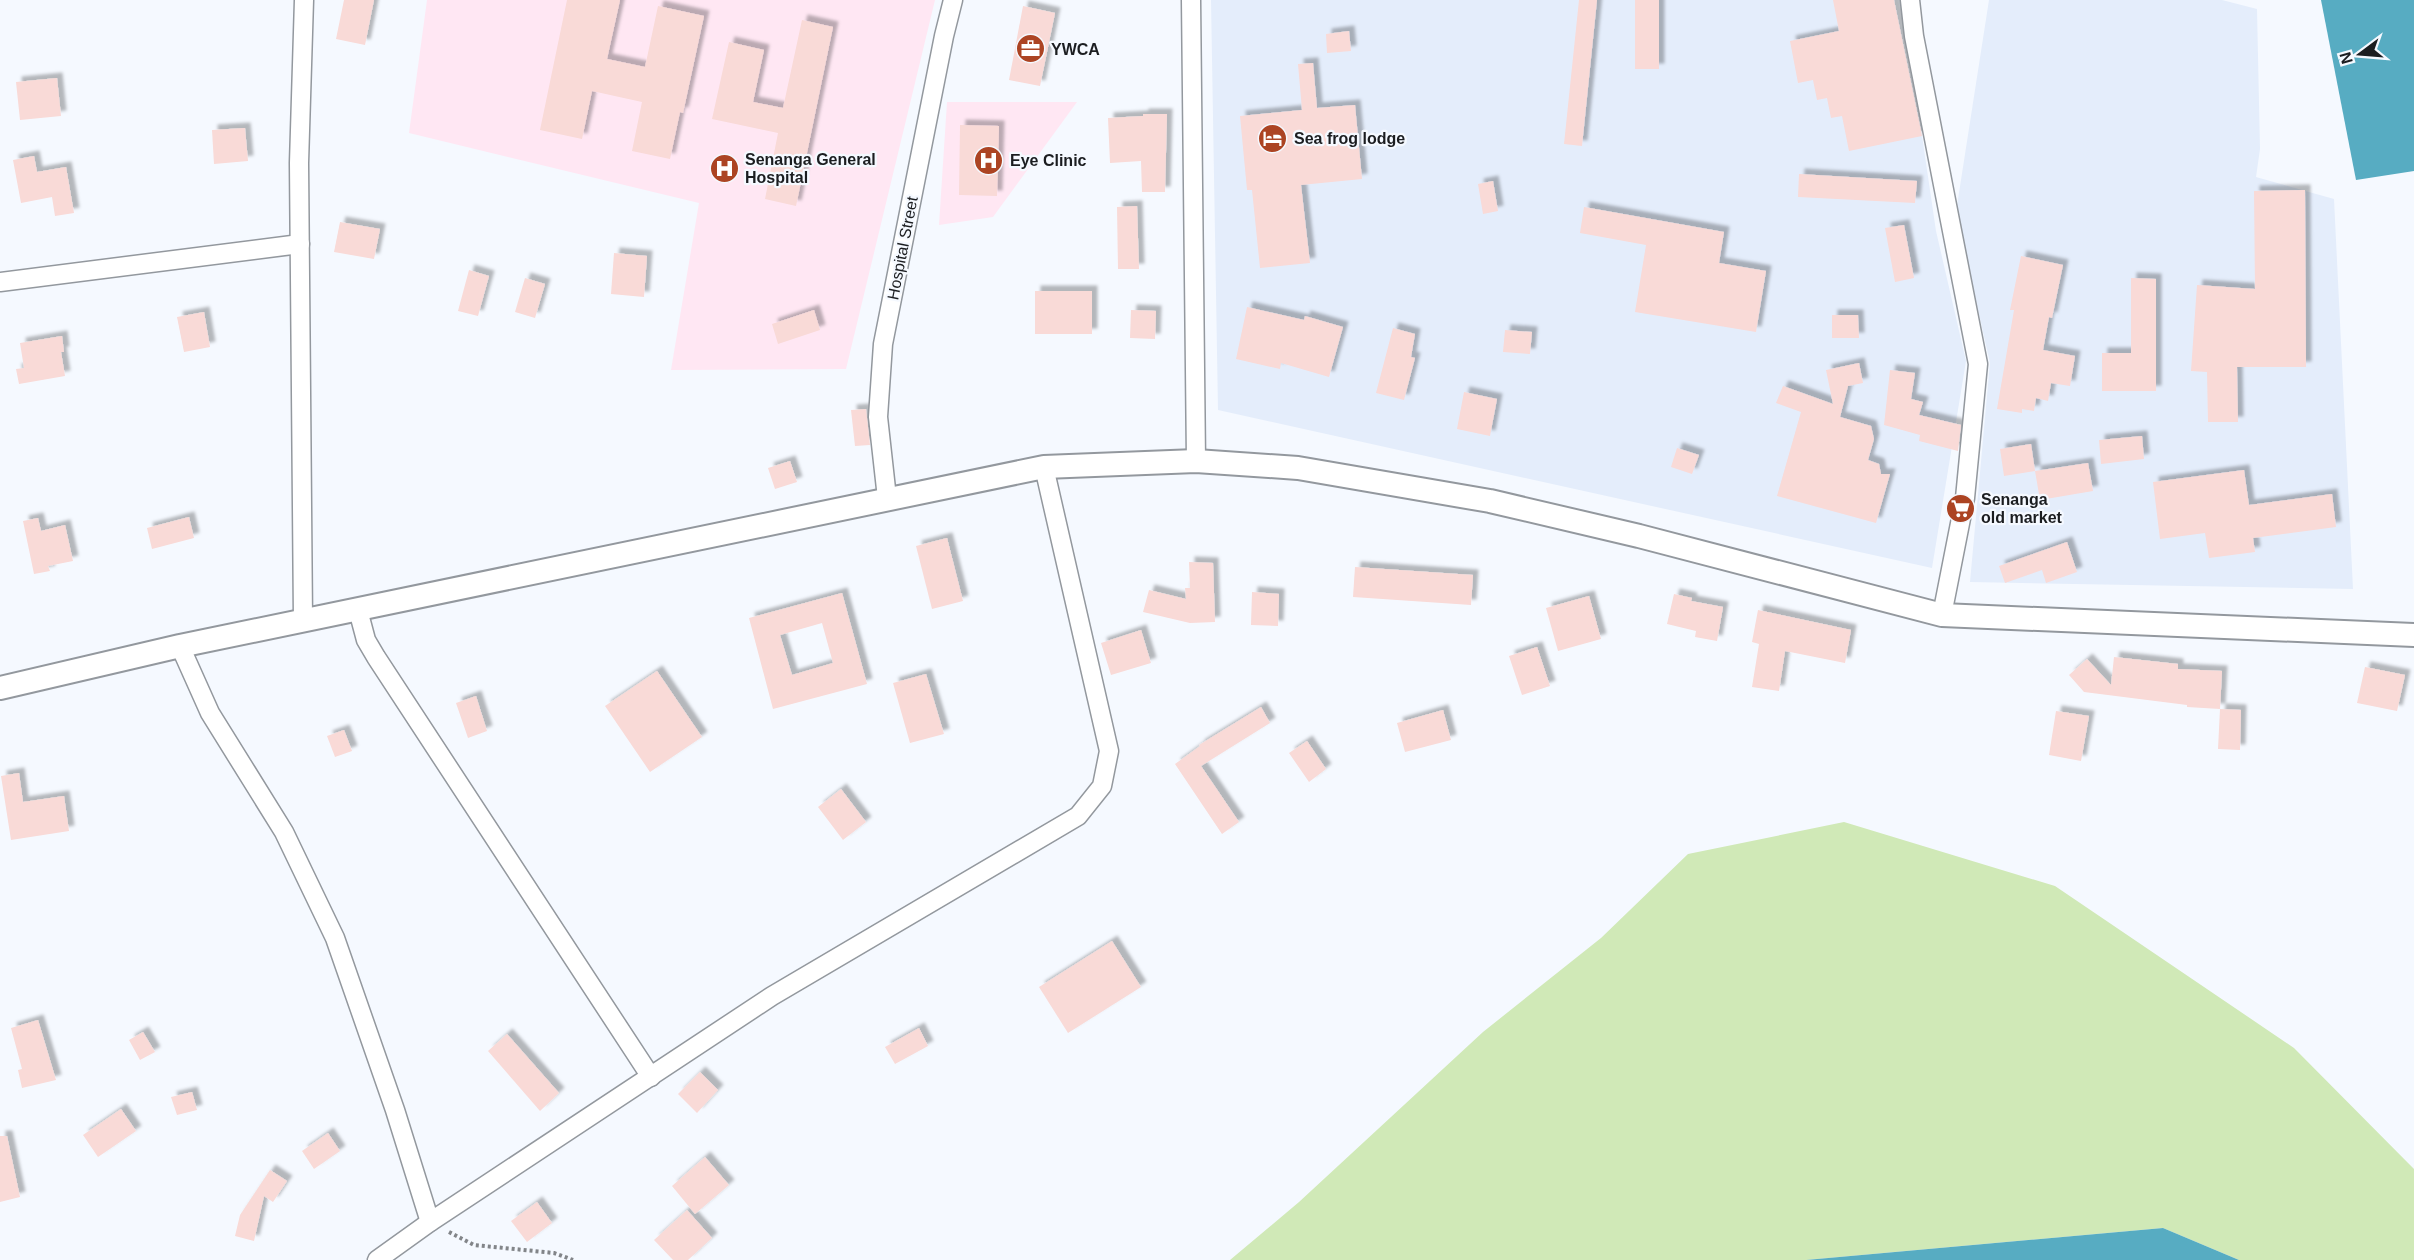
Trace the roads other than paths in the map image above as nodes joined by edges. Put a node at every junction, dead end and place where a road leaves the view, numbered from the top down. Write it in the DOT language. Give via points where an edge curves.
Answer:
graph roads {
  1 [pos="303,0"];
  2 [pos="953,0"];
  3 [pos="1191,0"];
  4 [pos="1910,0"];
  5 [pos="300,244"];
  6 [pos="0,282"];
  7 [pos="1196,461"];
  8 [pos="1044,467"];
  9 [pos="887,498"];
  10 [pos="358,610"];
  11 [pos="1942,615"];
  12 [pos="303,621"];
  13 [pos="2414,635"];
  14 [pos="180,646"];
  15 [pos="0,688"];
  16 [pos="651,1077"];
  17 [pos="430,1222"];
  18 [pos="376,1260"];
  1 -- 5 [label="street"];
  2 -- 9 [label="street, Hospital Street" via="883,344 878,417"];
  3 -- 7 [label="street"];
  4 -- 11 [label="street" via="1978,364 1965,498"];
  5 -- 6 [label="street"];
  5 -- 12 [label="street"];
  7 -- 8 [label="street"];
  7 -- 11 [label="street" via="1298,468 1490,501"];
  8 -- 9 [label="street"];
  8 -- 16 [label="street" via="1109,751 1102,786 1078,816 772,996"];
  9 -- 10 [label="street"];
  10 -- 12 [label="street"];
  10 -- 16 [label="street" via="366,640 376,657"];
  11 -- 13 [label="street"];
  12 -- 14 [label="street"];
  14 -- 15 [label="street"];
  14 -- 17 [label="street" via="210,713 284,832 335,938"];
  16 -- 17 [label="street"];
  17 -- 18 [label="street"];
}
